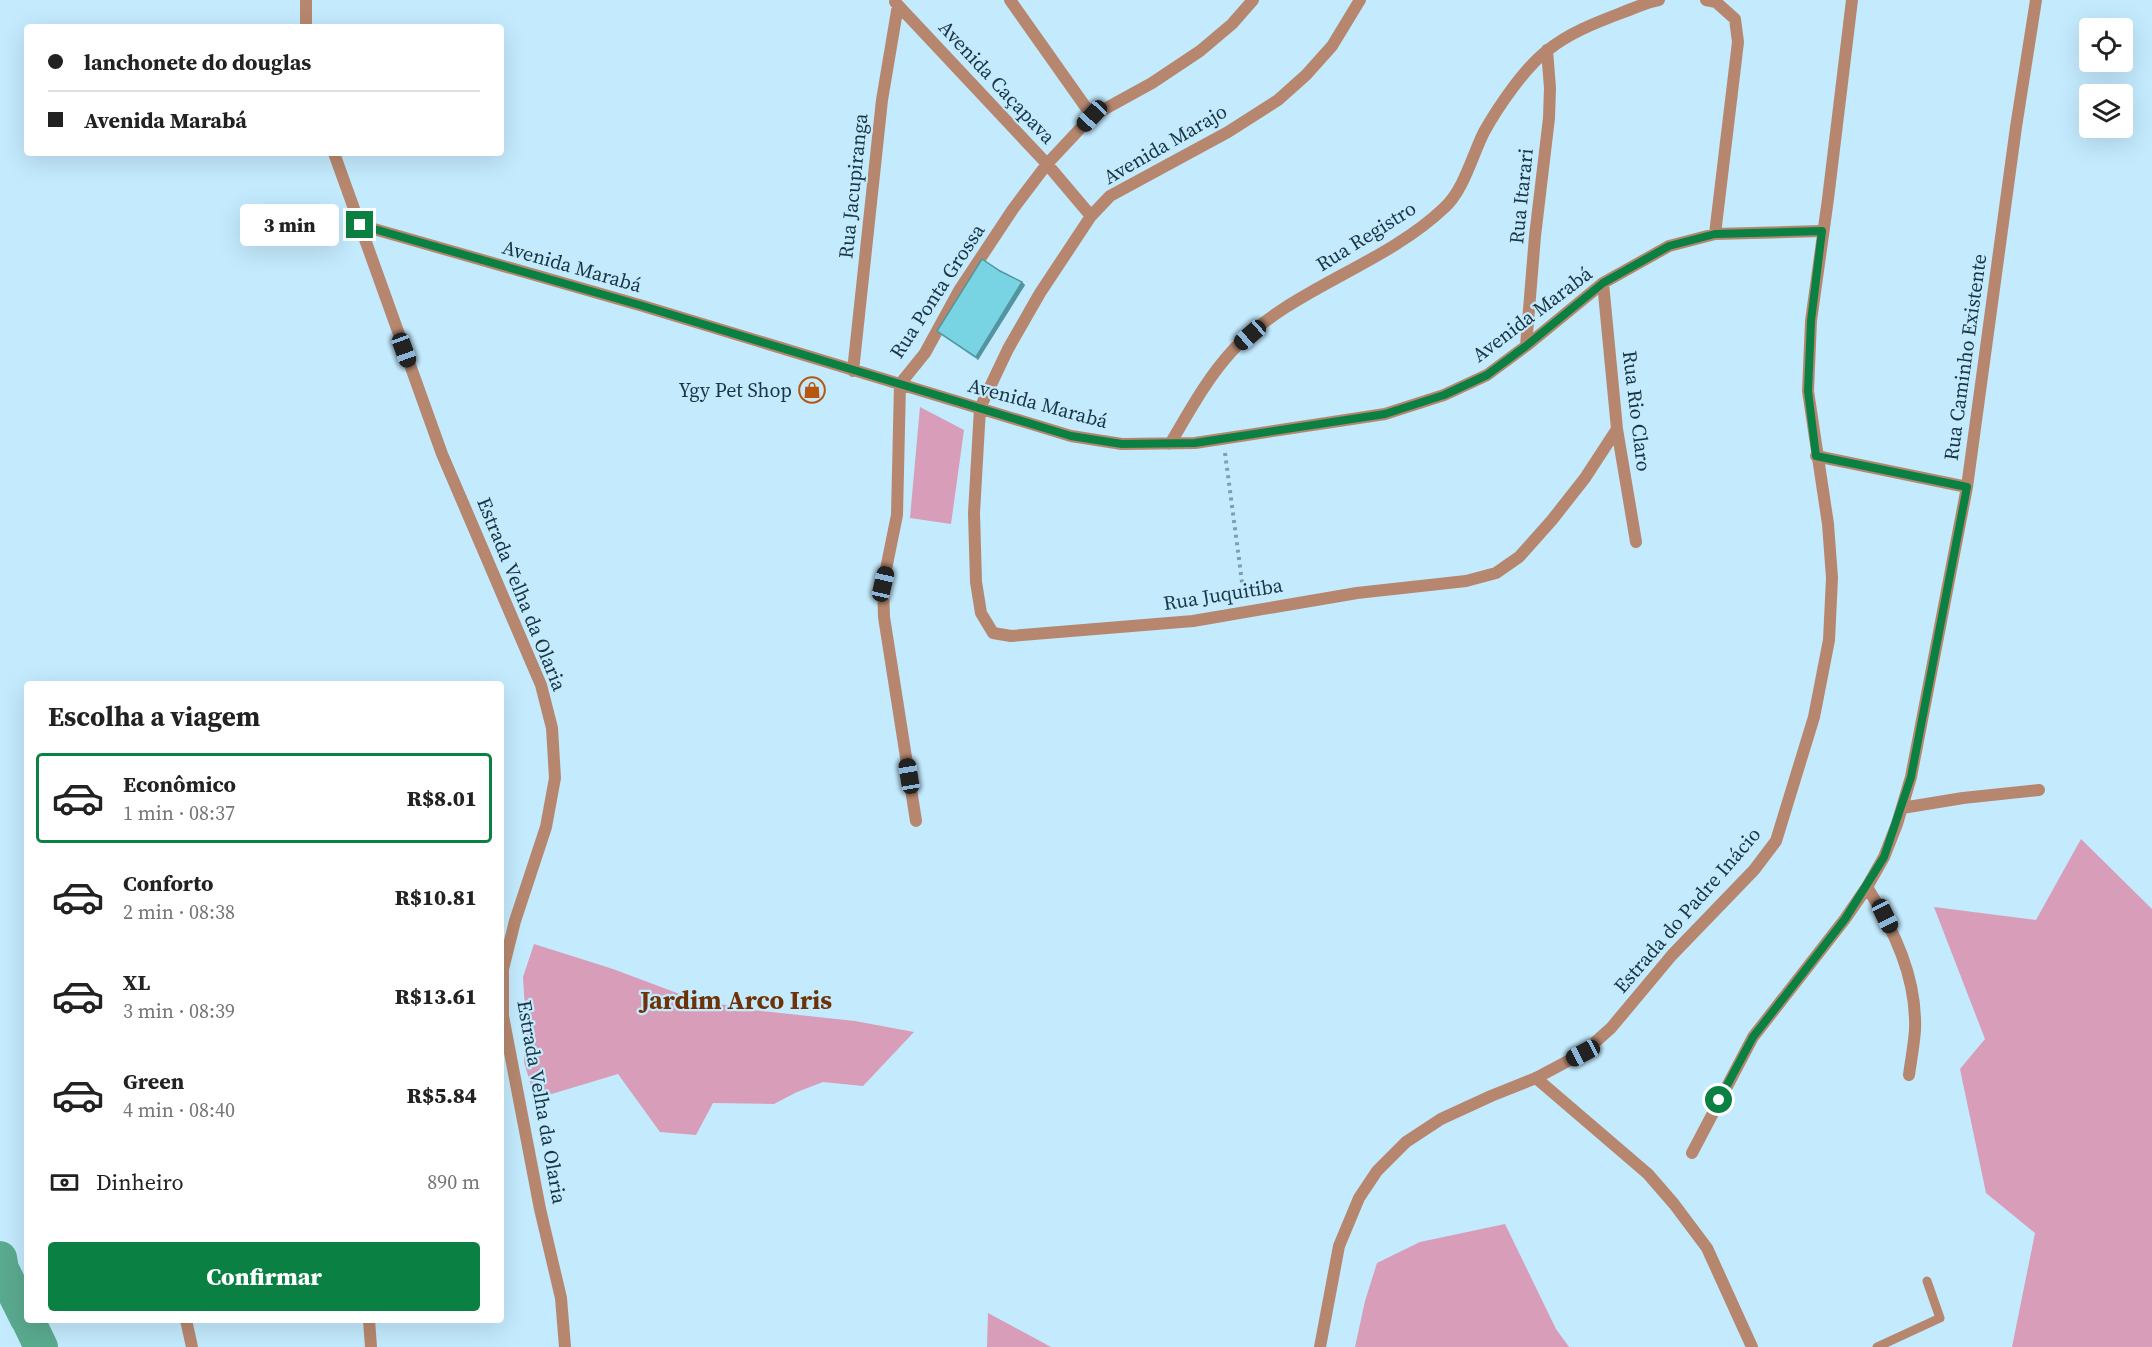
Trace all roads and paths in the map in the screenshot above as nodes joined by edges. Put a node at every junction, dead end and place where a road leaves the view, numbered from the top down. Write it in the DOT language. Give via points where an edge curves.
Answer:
graph roads {
  1 [pos="306,0"];
  2 [pos="1010,0"];
  3 [pos="1253,0"];
  4 [pos="1360,0"];
  5 [pos="1659,0"];
  6 [pos="1706,0"];
  7 [pos="1852,0"];
  8 [pos="2036,0"];
  9 [pos="896,3"];
  10 [pos="306,24"];
  11 [pos="1547,50"];
  12 [pos="1092,116"];
  13 [pos="335,156"];
  14 [pos="1047,164"];
  15 [pos="1091,216"];
  16 [pos="360,225"];
  17 [pos="1822,231"];
  18 [pos="1715,234"];
  19 [pos="1603,283"];
  20 [pos="1526,346"];
  21 [pos="853,371"];
  22 [pos="900,384"];
  23 [pos="980,408"];
  24 [pos="1617,429"];
  25 [pos="1223,438"];
  26 [pos="1170,444"];
  27 [pos="1816,456"];
  28 [pos="1967,487"];
  29 [pos="1636,542"];
  30 [pos="1246,610"];
  31 [pos="2039,790"];
  32 [pos="1902,808"];
  33 [pos="916,821"];
  34 [pos="1867,887"];
  35 [pos="504,965"];
  36 [pos="504,1021"];
  37 [pos="1909,1075"];
  38 [pos="1536,1078"];
  39 [pos="1692,1153"];
  40 [pos="1927,1281"];
  41 [pos="187,1323"];
  42 [pos="369,1323"];
  43 [pos="192,1347"];
  44 [pos="372,1347"];
  45 [pos="565,1347"];
  46 [pos="1320,1347"];
  47 [pos="1752,1347"];
  48 [pos="1877,1347"];
  1 -- 10 [label="street"];
  2 -- 12 [label="street"];
  3 -- 12 [label="street, Rua Ponta Grossa" via="1200,51"];
  4 -- 15 [label="street, Avenida Marajo" via="1332,46 1278,99 1228,132 1110,196"];
  5 -- 11 [label="street, Rua Registro" via="1588,26"];
  6 -- 18 [label="street" via="1716,2 1735,19 1738,42"];
  7 -- 17 [label="street, Estrada do Padre Inácio"];
  8 -- 28 [label="street, Rua Caminho Existente"];
  9 -- 14 [label="street, Avenida Caçapava"];
  9 -- 21 [label="street, Rua Jacupiranga"];
  11 -- 20 [label="street, Rua Itarari" via="1549,118"];
  11 -- 26 [label="street, Rua Registro" via="1510,90 1447,206 1419,231 1344,273 1258,328 1233,349 1204,386"];
  12 -- 14 [label="street, Rua Ponta Grossa"];
  13 -- 16 [label="street, Estrada Velha da Olaria"];
  14 -- 15 [label="street, Avenida Caçapava"];
  14 -- 22 [label="street, Rua Ponta Grossa" via="960,289 925,353"];
  15 -- 23 [label="street, Avenida Marajo" via="1040,293"];
  16 -- 21 [label="street, Avenida Marabá"];
  16 -- 35 [label="street, Estrada Velha da Olaria" via="442,454 541,685 552,728 555,778 546,827"];
  17 -- 18 [label="street, Avenida Marabá"];
  17 -- 27 [label="street, Estrada do Padre Inácio" via="1811,321 1808,391"];
  18 -- 19 [label="street, Avenida Marabá" via="1669,246"];
  19 -- 20 [label="street, Avenida Marabá"];
  19 -- 24 [label="street, Rua Rio Claro"];
  20 -- 25 [label="street, Avenida Marabá" via="1487,375 1444,395 1385,414"];
  21 -- 22 [label="street, Avenida Marabá"];
  22 -- 23 [label="street, Avenida Marabá"];
  22 -- 33 [label="street, Rua Ponta Grossa" via="897,514 883,584 884,617"];
  23 -- 26 [label="street, Avenida Marabá" via="1071,436 1122,444"];
  23 -- 30 [label="street, Rua Juquitiba" via="974,513 976,582 981,613 993,633 1011,636 1193,621"];
  24 -- 29 [label="street, Rua Rio Claro"];
  24 -- 30 [label="street, Rua Juquitiba" via="1552,520 1518,557 1496,573 1466,581"];
  25 -- 26 [label="street, Avenida Marabá"];
  25 -- 30 [label="path"];
  27 -- 28 [label="street"];
  27 -- 38 [label="street, Estrada do Padre Inácio" via="1828,524 1832,578 1829,640 1814,717 1776,841 1611,1028 1583,1053"];
  28 -- 32 [label="street, Rua Caminho Existente"];
  31 -- 32 [label="street"];
  32 -- 34 [label="street, Rua Caminho Existente" via="1884,857"];
  34 -- 37 [label="street" via="1894,935 1914,996 1915,1030"];
  34 -- 39 [label="street, Rua Caminho Existente" via="1753,1037"];
  36 -- 45 [label="street, Estrada Velha da Olaria" via="561,1298"];
  38 -- 46 [label="street, Estrada do Padre Inácio" via="1441,1119 1406,1142 1377,1171 1359,1198 1339,1246"];
  38 -- 47 [label="street" via="1648,1174 1674,1204 1707,1248"];
  40 -- 48 [label="lane" via="1940,1318"];
  41 -- 43 [label="street"];
  42 -- 44 [label="street"];
}
